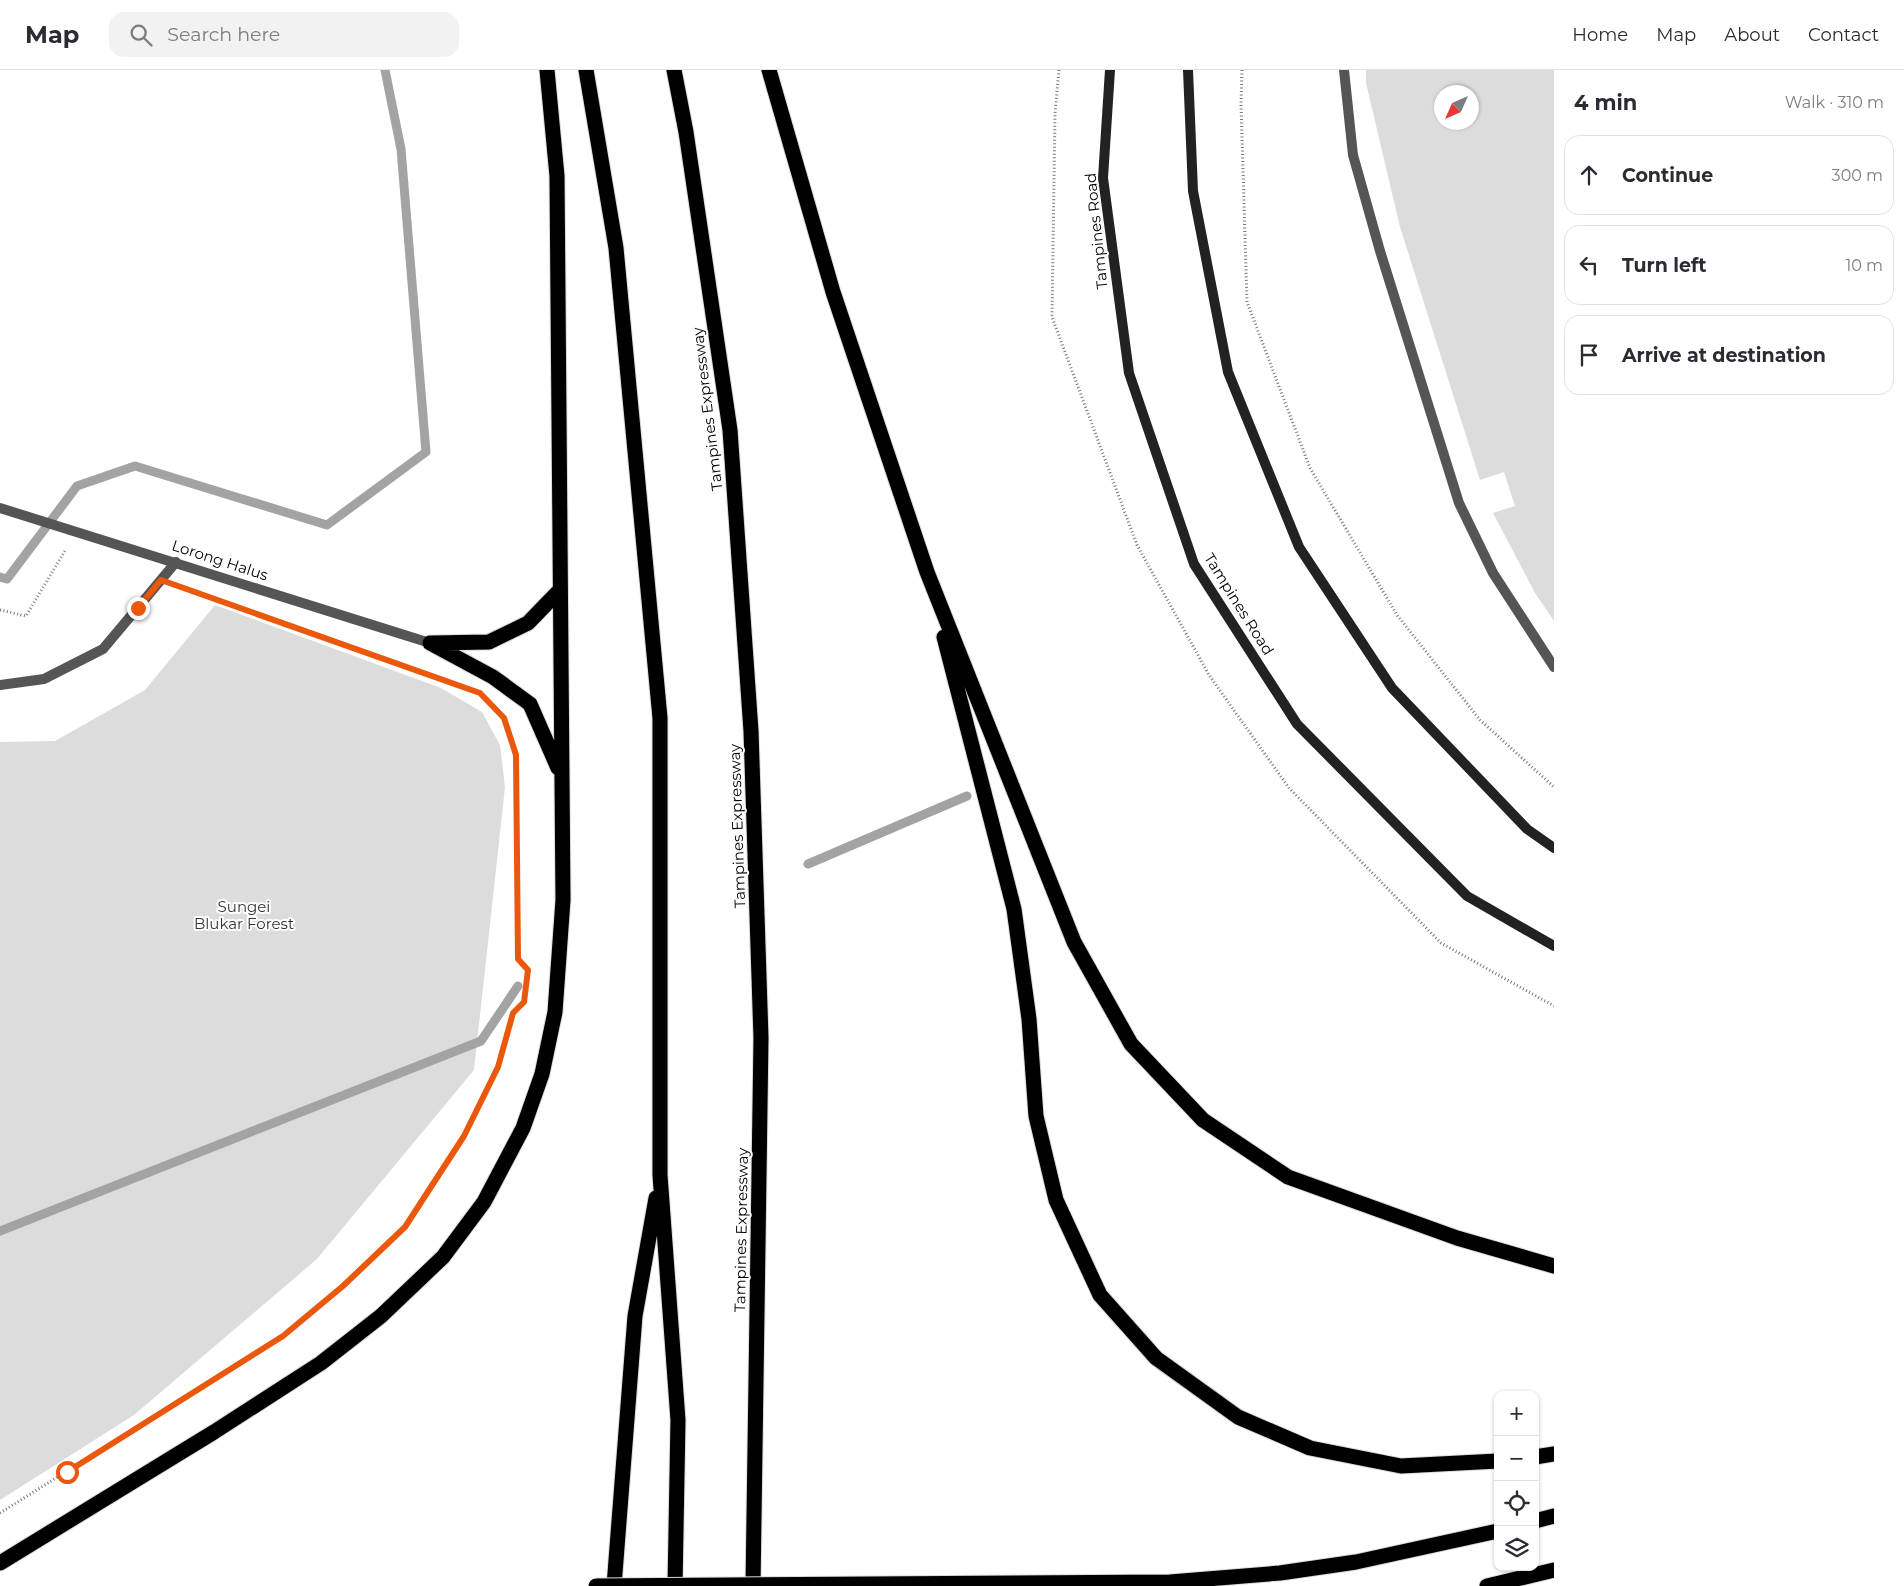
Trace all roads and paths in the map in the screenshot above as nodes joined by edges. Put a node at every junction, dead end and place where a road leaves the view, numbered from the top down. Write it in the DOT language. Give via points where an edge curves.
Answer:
graph roads {
  1 [pos="547,70"];
  2 [pos="586,70"];
  3 [pos="674,70"];
  4 [pos="769,70"];
  5 [pos="1110,70"];
  6 [pos="1188,70"];
  7 [pos="1242,70"];
  8 [pos="1344,70"];
  9 [pos="0,508"];
  10 [pos="77,531"];
  11 [pos="176,562"];
  12 [pos="927,572"];
  13 [pos="559,591"];
  14 [pos="217,600"];
  15 [pos="0,610"];
  16 [pos="430,643"];
  17 [pos="1554,667"];
  18 [pos="452,683"];
  19 [pos="0,685"];
  20 [pos="492,705"];
  21 [pos="561,774"];
  22 [pos="1554,787"];
  23 [pos="1554,848"];
  24 [pos="1554,946"];
  25 [pos="660,1175"];
  26 [pos="1554,1266"];
  27 [pos="1554,1454"];
  28 [pos="1539,1456"];
  29 [pos="1494,1461"];
  30 [pos="0,1514"];
  31 [pos="1554,1516"];
  32 [pos="1539,1520"];
  33 [pos="1494,1532"];
  34 [pos="0,1563"];
  35 [pos="1554,1570"];
  36 [pos="596,1586"];
  37 [pos="614,1586"];
  38 [pos="675,1586"];
  39 [pos="753,1586"];
  40 [pos="1487,1586"];
  1 -- 13 [label="highway" via="557,176"];
  2 -- 25 [label="highway" via="616,248 660,718"];
  3 -- 39 [label="highway, Tampines Expressway" via="730,430 751,732 762,1038"];
  4 -- 12 [label="highway" via="833,292"];
  5 -- 24 [label="main road, Tampines Road" via="1103,178 1129,373 1194,564 1297,724 1467,896"];
  6 -- 23 [label="main road" via="1194,191 1228,372 1299,547 1392,688 1527,829"];
  7 -- 22 [label="path" via="1247,302 1310,468 1398,615 1480,720"];
  8 -- 17 [label="street" via="1353,155 1459,503 1493,573"];
  9 -- 10 [label="street, Lorong Halus"];
  10 -- 11 [label="street, Lorong Halus"];
  10 -- 15 [label="path" via="26,616"];
  11 -- 16 [label="street, Lorong Halus"];
  11 -- 19 [label="street" via="103,649 44,679"];
  12 -- 26 [label="highway" via="1074,942 1131,1044 1203,1120 1288,1177 1457,1238"];
  12 -- 29 [label="highway" via="1014,909 1029,1019 1036,1116 1056,1200 1100,1295 1156,1358 1238,1417 1310,1448 1401,1466"];
  13 -- 16 [label="highway" via="528,623 490,642"];
  13 -- 21 [label="highway"];
  14 -- 18 [label="path"];
  16 -- 21 [label="highway" via="493,677 530,704"];
  20 -- 30 [label="path" via="504,718 516,755 518,959 528,970 524,1002 513,1013 498,1067 464,1136 405,1227 343,1286 283,1336"];
  21 -- 34 [label="highway" via="563,900 555,1012 542,1074 523,1128 484,1202 443,1257 381,1316 313,1368"];
  25 -- 37 [label="highway" via="636,1316"];
  25 -- 38 [label="highway" via="678,1420"];
  27 -- 28 [label="highway"];
  31 -- 32 [label="highway"];
  33 -- 36 [label="highway, bridge" via="1280,1574 1170,1582"];
  35 -- 40 [label="highway"];
}
